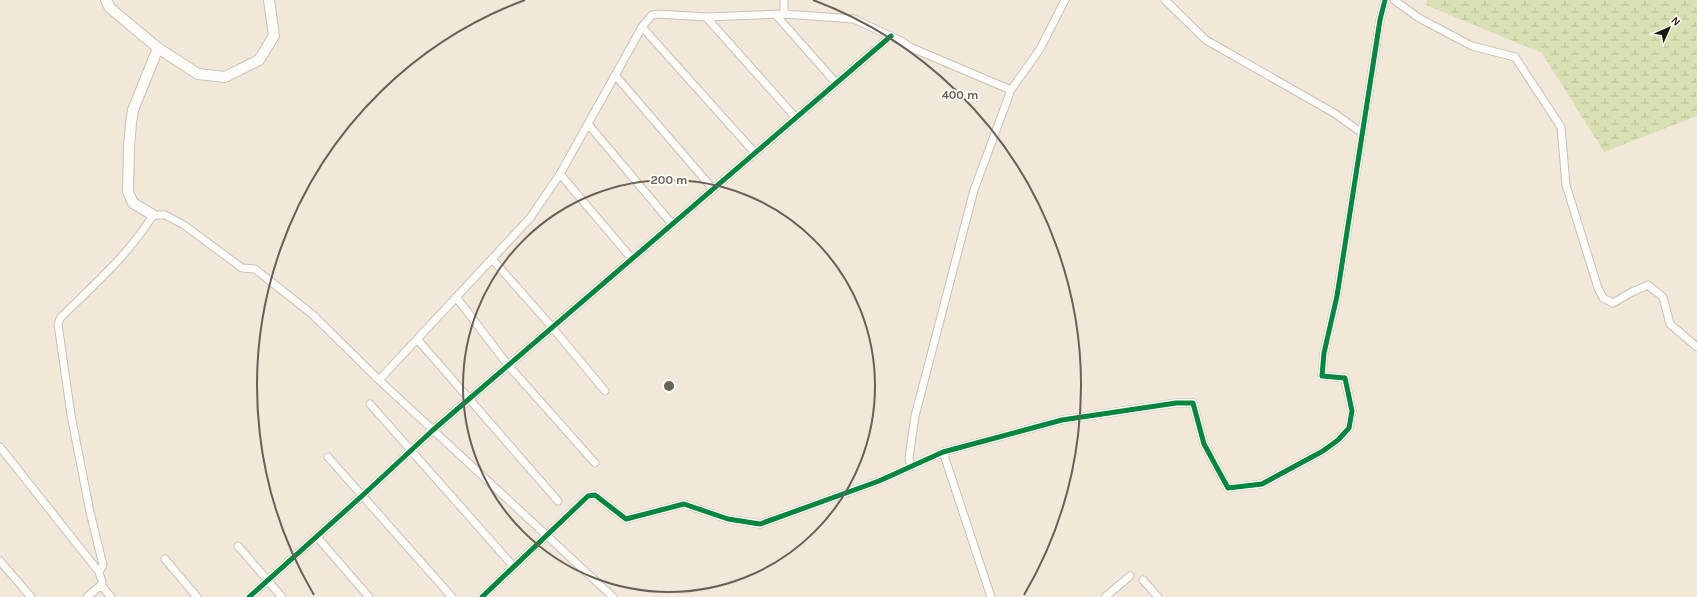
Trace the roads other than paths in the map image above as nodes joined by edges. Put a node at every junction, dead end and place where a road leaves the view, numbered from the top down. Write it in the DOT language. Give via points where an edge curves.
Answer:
graph roads {
  1 [pos="106,0"];
  2 [pos="269,0"];
  3 [pos="784,0"];
  4 [pos="1065,0"];
  5 [pos="1165,0"];
  6 [pos="1385,0"];
  7 [pos="1394,0"];
  8 [pos="784,14"];
  9 [pos="776,15"];
  10 [pos="706,17"];
  11 [pos="642,27"];
  12 [pos="891,36"];
  13 [pos="158,48"];
  14 [pos="615,75"];
  15 [pos="836,83"];
  16 [pos="1011,90"];
  17 [pos="796,118"];
  18 [pos="588,124"];
  19 [pos="1362,133"];
  20 [pos="755,153"];
  21 [pos="560,174"];
  22 [pos="713,189"];
  23 [pos="153,215"];
  24 [pos="672,224"];
  25 [pos="492,259"];
  26 [pos="632,259"];
  27 [pos="456,297"];
  28 [pos="552,327"];
  29 [pos="417,339"];
  30 [pos="1697,346"];
  31 [pos="508,365"];
  32 [pos="379,380"];
  33 [pos="606,391"];
  34 [pos="470,398"];
  35 [pos="370,404"];
  36 [pos="433,430"];
  37 [pos="0,447"];
  38 [pos="410,451"];
  39 [pos="943,452"];
  40 [pos="328,457"];
  41 [pos="595,463"];
  42 [pos="911,467"];
  43 [pos="363,495"];
  44 [pos="558,502"];
  45 [pos="548,535"];
  46 [pos="317,537"];
  47 [pos="238,546"];
  48 [pos="165,558"];
  49 [pos="0,561"];
  50 [pos="514,567"];
  51 [pos="99,572"];
  52 [pos="1130,576"];
  53 [pos="1143,580"];
  54 [pos="268,582"];
  55 [pos="101,586"];
  56 [pos="31,597"];
  57 [pos="87,597"];
  58 [pos="112,597"];
  59 [pos="197,597"];
  60 [pos="249,597"];
  61 [pos="282,597"];
  62 [pos="369,597"];
  63 [pos="452,597"];
  64 [pos="482,597"];
  65 [pos="613,597"];
  66 [pos="991,597"];
  67 [pos="1105,597"];
  68 [pos="1158,597"];
  1 -- 13 [label="street" via="110,8"];
  2 -- 13 [label="street" via="274,36 259,60 224,77 198,74"];
  3 -- 8 [label="street"];
  4 -- 16 [label="street" via="1040,49"];
  5 -- 19 [label="street" via="1206,40 1334,113"];
  6 -- 19 [label="street"];
  7 -- 30 [label="street" via="1419,18 1472,46 1516,57 1561,127 1566,185 1603,298 1613,303 1648,285 1663,296 1670,324"];
  8 -- 9 [label="street"];
  8 -- 12 [label="street" via="854,19"];
  9 -- 10 [label="street"];
  9 -- 15 [label="street"];
  10 -- 11 [label="street" via="658,14 652,15"];
  10 -- 17 [label="street"];
  11 -- 14 [label="street"];
  11 -- 20 [label="street"];
  12 -- 15 [label="street"];
  12 -- 16 [label="street" via="912,48"];
  13 -- 23 [label="street" via="133,110 129,147 128,192 133,203"];
  14 -- 18 [label="street"];
  14 -- 22 [label="street"];
  15 -- 17 [label="street"];
  16 -- 42 [label="street" via="974,190 915,416 909,458"];
  17 -- 20 [label="street"];
  18 -- 21 [label="street"];
  18 -- 24 [label="street"];
  19 -- 39 [label="street" via="1322,376 1345,378 1352,411 1349,428 1338,440 1323,451 1262,484 1228,488 1204,444 1193,403 1176,403 1062,420"];
  20 -- 22 [label="street"];
  21 -- 25 [label="street" via="530,218"];
  21 -- 26 [label="street"];
  22 -- 24 [label="street"];
  23 -- 32 [label="street" via="165,215 184,225 242,268 255,269 312,314"];
  23 -- 51 [label="street" via="102,277 61,317 58,324 71,415 103,565"];
  24 -- 26 [label="street"];
  25 -- 27 [label="street"];
  25 -- 28 [label="street"];
  26 -- 28 [label="street"];
  27 -- 29 [label="street"];
  27 -- 31 [label="street"];
  28 -- 31 [label="street"];
  28 -- 33 [label="street"];
  29 -- 32 [label="street"];
  29 -- 34 [label="street"];
  31 -- 34 [label="street"];
  31 -- 41 [label="street"];
  32 -- 36 [label="street"];
  34 -- 36 [label="street"];
  34 -- 44 [label="street"];
  35 -- 38 [label="street"];
  36 -- 38 [label="street"];
  36 -- 45 [label="street"];
  37 -- 51 [label="street"];
  38 -- 43 [label="street"];
  38 -- 50 [label="street"];
  39 -- 42 [label="street"];
  39 -- 66 [label="street"];
  40 -- 43 [label="street"];
  42 -- 45 [label="street" via="760,524 728,519 684,504 626,519 595,495 588,496"];
  43 -- 46 [label="street"];
  43 -- 63 [label="street"];
  45 -- 50 [label="street"];
  45 -- 65 [label="street"];
  46 -- 54 [label="street"];
  46 -- 62 [label="street"];
  47 -- 54 [label="street"];
  48 -- 59 [label="street"];
  49 -- 56 [label="street"];
  50 -- 64 [label="street"];
  51 -- 55 [label="street"];
  52 -- 67 [label="street"];
  53 -- 68 [label="street"];
  54 -- 60 [label="street"];
  54 -- 61 [label="street"];
  55 -- 57 [label="street"];
  55 -- 58 [label="street"];
}
